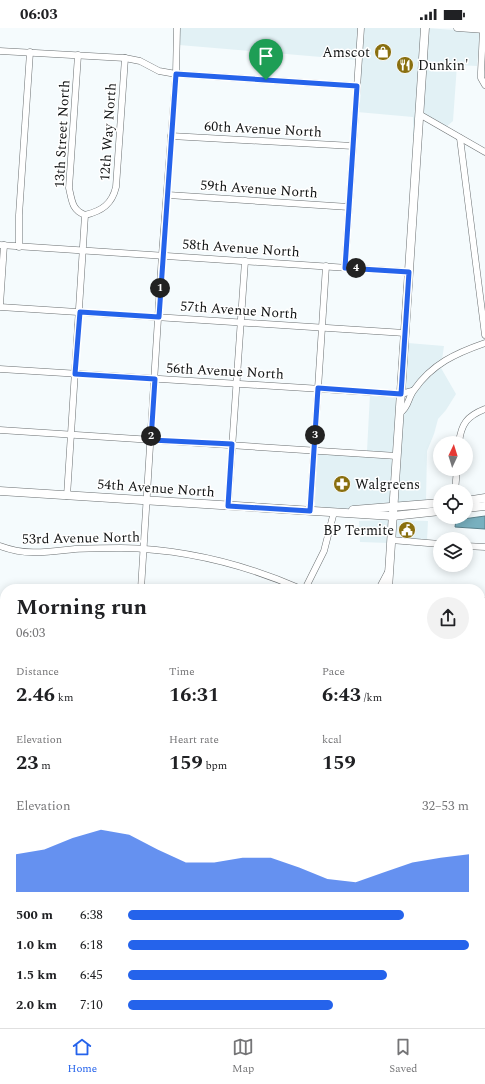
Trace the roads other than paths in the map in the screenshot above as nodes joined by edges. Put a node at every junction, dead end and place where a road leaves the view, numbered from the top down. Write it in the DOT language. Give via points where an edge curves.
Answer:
graph roads {
  1 [pos="177,28"];
  2 [pos="361,28"];
  3 [pos="425,28"];
  4 [pos="457,28"];
  5 [pos="484,30"];
  6 [pos="0,51"];
  7 [pos="30,52"];
  8 [pos="78,55"];
  9 [pos="125,58"];
  10 [pos="176,74"];
  11 [pos="485,85"];
  12 [pos="357,86"];
  13 [pos="419,114"];
  14 [pos="171,136"];
  15 [pos="460,138"];
  16 [pos="353,146"];
  17 [pos="485,152"];
  18 [pos="168,196"];
  19 [pos="349,207"];
  20 [pos="85,215"];
  21 [pos="2,245"];
  22 [pos="20,247"];
  23 [pos="83,251"];
  24 [pos="162,255"];
  25 [pos="245,260"];
  26 [pos="326,266"];
  27 [pos="345,268"];
  28 [pos="409,272"];
  29 [pos="0,306"];
  30 [pos="80,312"];
  31 [pos="159,317"];
  32 [pos="241,322"];
  33 [pos="323,328"];
  34 [pos="405,333"];
  35 [pos="485,335"];
  36 [pos="485,343"];
  37 [pos="0,369"];
  38 [pos="75,374"];
  39 [pos="155,379"];
  40 [pos="236,383"];
  41 [pos="318,388"];
  42 [pos="412,391"];
  43 [pos="401,394"];
  44 [pos="485,410"];
  45 [pos="400,412"];
  46 [pos="0,430"];
  47 [pos="70,435"];
  48 [pos="460,436"];
  49 [pos="151,440"];
  50 [pos="232,444"];
  51 [pos="314,450"];
  52 [pos="397,456"];
  53 [pos="0,491"];
  54 [pos="67,496"];
  55 [pos="485,498"];
  56 [pos="473,499"];
  57 [pos="146,501"];
  58 [pos="433,504"];
  59 [pos="228,506"];
  60 [pos="485,506"];
  61 [pos="394,507"];
  62 [pos="473,507"];
  63 [pos="310,511"];
  64 [pos="334,512"];
  65 [pos="433,512"];
  66 [pos="393,516"];
  67 [pos="392,540"];
  68 [pos="433,543"];
  69 [pos="0,546"];
  70 [pos="473,546"];
  71 [pos="485,547"];
  72 [pos="143,549"];
  73 [pos="389,571"];
  74 [pos="141,584"];
  75 [pos="289,584"];
  76 [pos="308,584"];
  77 [pos="382,584"];
  78 [pos="388,584"];
  1 -- 10 [label="street"];
  2 -- 12 [label="street"];
  3 -- 13 [label="main road"];
  4 -- 5 [label="street"];
  5 -- 11 [label="street" via="481,78"];
  6 -- 7 [label="street"];
  7 -- 8 [label="street"];
  7 -- 22 [label="street" via="19,215"];
  8 -- 9 [label="street"];
  8 -- 20 [label="street, 13th Street North" via="69,188 74,206 78,212"];
  9 -- 10 [label="street" via="159,71"];
  9 -- 20 [label="street, 12th Way North" via="114,196 104,208"];
  10 -- 12 [label="street"];
  10 -- 14 [label="street"];
  12 -- 16 [label="street"];
  13 -- 15 [label="street"];
  13 -- 28 [label="main road"];
  14 -- 16 [label="street, 60th Avenue North"];
  14 -- 18 [label="street"];
  15 -- 17 [label="street"];
  15 -- 35 [label="street"];
  16 -- 19 [label="street"];
  18 -- 19 [label="street, 59th Avenue North"];
  18 -- 24 [label="street"];
  19 -- 27 [label="street"];
  20 -- 23 [label="street"];
  21 -- 22 [label="street, 58th Avenue North"];
  21 -- 29 [label="street"];
  22 -- 23 [label="street, 58th Avenue North"];
  23 -- 24 [label="street, 58th Avenue North"];
  23 -- 30 [label="street"];
  24 -- 25 [label="street, 58th Avenue North"];
  24 -- 31 [label="street"];
  25 -- 26 [label="street, 58th Avenue North"];
  25 -- 32 [label="street"];
  26 -- 27 [label="street, 58th Avenue North"];
  26 -- 33 [label="street"];
  27 -- 28 [label="street, 58th Avenue North"];
  28 -- 34 [label="main road"];
  29 -- 30 [label="street, 57th Avenue North"];
  30 -- 31 [label="street, 57th Avenue North"];
  30 -- 38 [label="street"];
  31 -- 32 [label="street, 57th Avenue North"];
  31 -- 39 [label="street"];
  32 -- 33 [label="street, 57th Avenue North"];
  32 -- 40 [label="street"];
  33 -- 34 [label="street, 57th Avenue North"];
  33 -- 41 [label="street"];
  34 -- 43 [label="main road"];
  36 -- 42 [label="street" via="452,356 428,374"];
  37 -- 38 [label="street, 56th Avenue North"];
  38 -- 39 [label="street, 56th Avenue North"];
  38 -- 47 [label="street"];
  39 -- 40 [label="street, 56th Avenue North"];
  39 -- 49 [label="street"];
  40 -- 41 [label="street, 56th Avenue North"];
  40 -- 50 [label="street"];
  41 -- 43 [label="street, 56th Avenue North"];
  41 -- 51 [label="street"];
  42 -- 43 [label="street, 56th Avenue North"];
  42 -- 45 [label="street" via="405,409"];
  43 -- 45 [label="main road"];
  44 -- 48 [label="street" via="473,415 464,424"];
  45 -- 52 [label="main road"];
  46 -- 47 [label="street"];
  47 -- 49 [label="street"];
  47 -- 54 [label="street"];
  49 -- 50 [label="street"];
  49 -- 57 [label="street"];
  50 -- 51 [label="street"];
  50 -- 59 [label="street"];
  51 -- 52 [label="street"];
  51 -- 63 [label="street"];
  52 -- 61 [label="main road"];
  53 -- 54 [label="main road, 54th Avenue North"];
  54 -- 57 [label="main road, 54th Avenue North"];
  55 -- 56 [label="main road"];
  57 -- 59 [label="main road, 54th Avenue North"];
  57 -- 72 [label="street"];
  58 -- 61 [label="main road, 54th Avenue North"];
  59 -- 63 [label="main road, 54th Avenue North"];
  60 -- 62 [label="main road"];
  61 -- 64 [label="main road, 54th Avenue North"];
  61 -- 66 [label="main road"];
  63 -- 64 [label="main road, 54th Avenue North"];
  64 -- 66 [label="main road, 54th Avenue North"];
  64 -- 76 [label="street" via="324,551"];
  65 -- 66 [label="main road, 54th Avenue North"];
  66 -- 67 [label="main road"];
  67 -- 68 [label="street"];
  67 -- 73 [label="main road"];
  69 -- 72 [label="street, 53rd Avenue North" via="29,553 87,548"];
  70 -- 71 [label="street"];
  72 -- 74 [label="street"];
  72 -- 75 [label="street, 53rd Avenue North" via="224,562"];
  73 -- 77 [label="street"];
  73 -- 78 [label="main road"];
}
